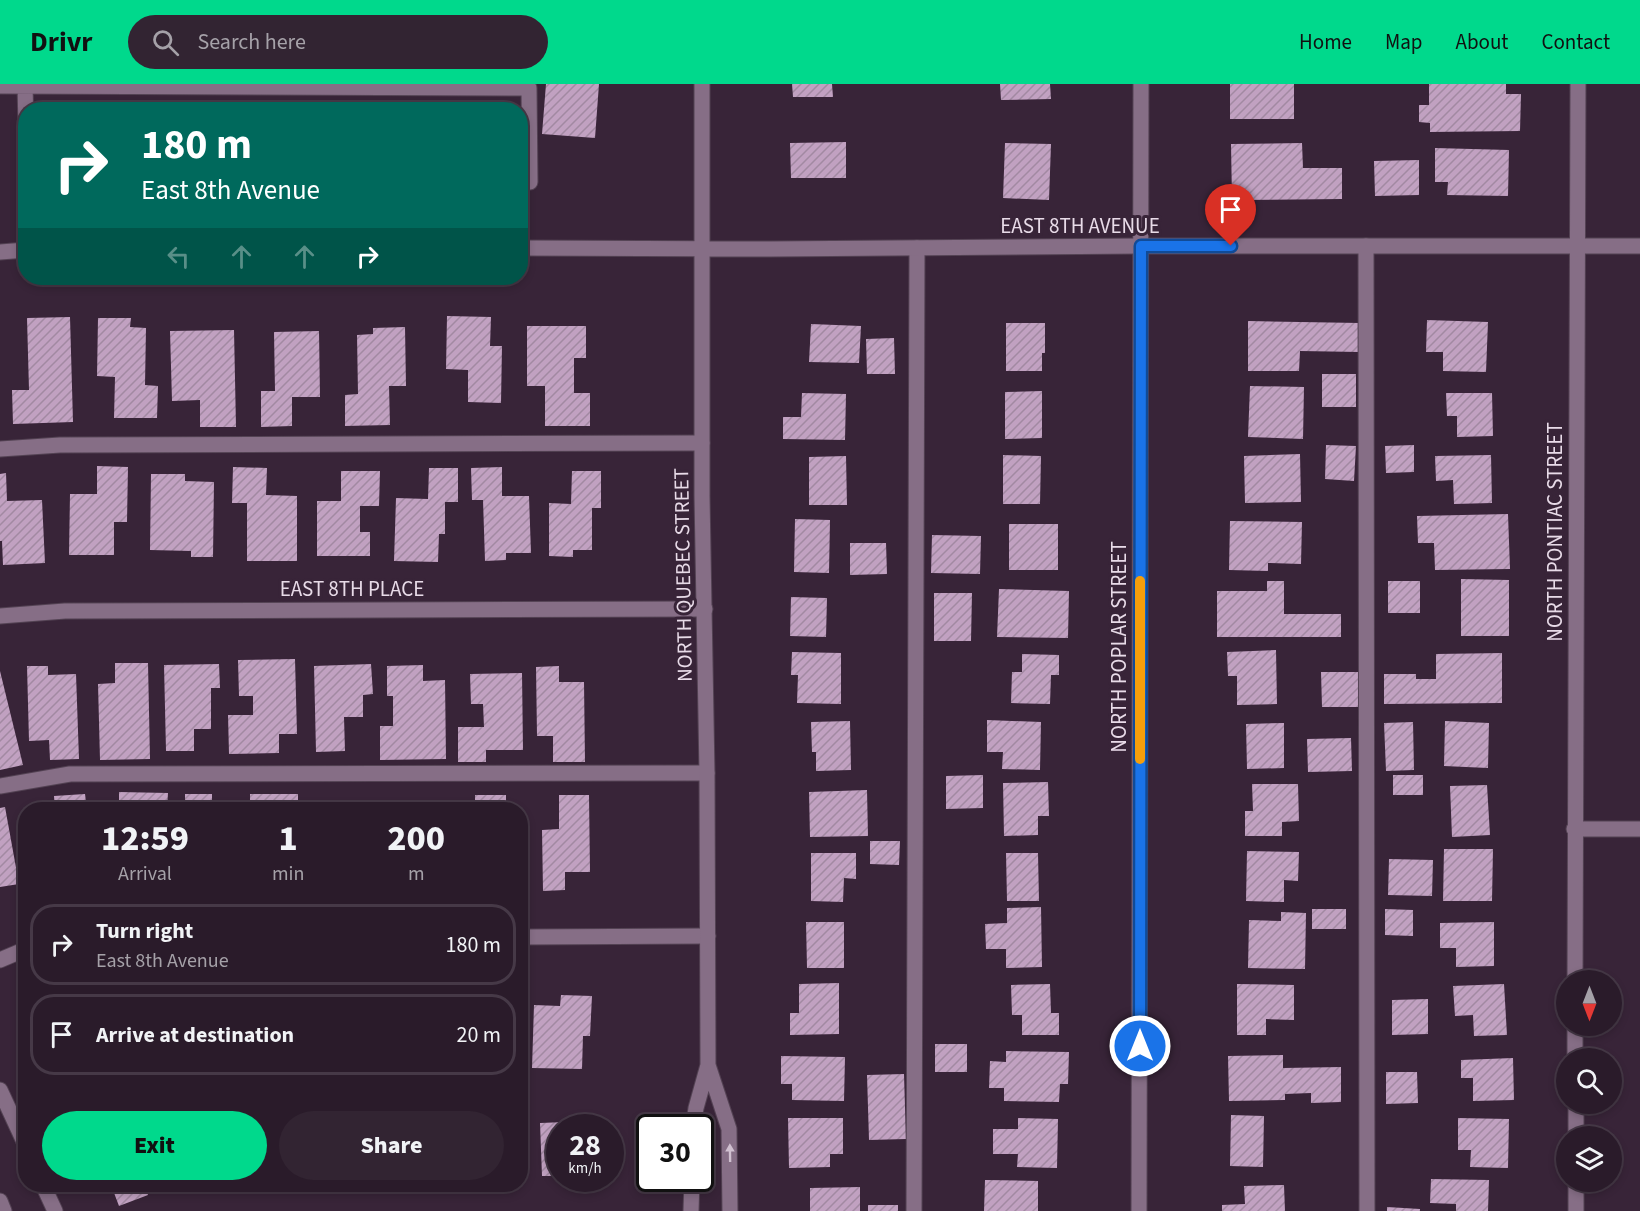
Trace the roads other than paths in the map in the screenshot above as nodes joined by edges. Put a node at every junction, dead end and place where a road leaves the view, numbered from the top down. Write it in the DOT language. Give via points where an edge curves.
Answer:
graph roads {
  1 [pos="702,84"];
  2 [pos="1141,84"];
  3 [pos="1578,84"];
  4 [pos="25,85"];
  5 [pos="0,86"];
  6 [pos="25,102"];
  7 [pos="530,182"];
  8 [pos="1141,246"];
  9 [pos="1366,246"];
  10 [pos="1579,246"];
  11 [pos="1640,246"];
  12 [pos="528,248"];
  13 [pos="917,248"];
  14 [pos="702,249"];
  15 [pos="18,251"];
  16 [pos="0,252"];
  17 [pos="702,443"];
  18 [pos="0,449"];
  19 [pos="705,609"];
  20 [pos="0,616"];
  21 [pos="707,773"];
  22 [pos="0,786"];
  23 [pos="1574,829"];
  24 [pos="1640,829"];
  25 [pos="708,936"];
  26 [pos="528,937"];
  27 [pos="18,952"];
  28 [pos="0,960"];
  29 [pos="1575,970"];
  30 [pos="708,1065"];
  31 [pos="0,1090"];
  32 [pos="695,1114"];
  33 [pos="18,1129"];
  34 [pos="46,1192"];
  35 [pos="692,1192"];
  36 [pos="1576,1192"];
  37 [pos="0,1201"];
  38 [pos="4,1211"];
  39 [pos="55,1211"];
  40 [pos="691,1211"];
  41 [pos="730,1211"];
  42 [pos="914,1211"];
  43 [pos="1139,1211"];
  44 [pos="1367,1211"];
  45 [pos="1576,1211"];
  1 -- 14 [label="street, NORTH QUEBEC STREET"];
  2 -- 8 [label="street, NORTH POPLAR STREET"];
  3 -- 10 [label="street, NORTH PONTIAC STREET"];
  4 -- 5 [label="street"];
  4 -- 6 [label="street"];
  4 -- 7 [label="street" via="529,88"];
  8 -- 9 [label="street, EAST 8TH AVENUE"];
  8 -- 13 [label="street, EAST 8TH AVENUE"];
  8 -- 43 [label="street, NORTH POPLAR STREET"];
  9 -- 10 [label="street, EAST 8TH AVENUE"];
  9 -- 44 [label="street"];
  10 -- 11 [label="street, EAST 8TH AVENUE"];
  10 -- 23 [label="street, NORTH PONTIAC STREET"];
  12 -- 14 [label="street, EAST 8TH AVENUE"];
  13 -- 14 [label="street, EAST 8TH AVENUE"];
  13 -- 42 [label="street"];
  14 -- 17 [label="street, NORTH QUEBEC STREET"];
  15 -- 16 [label="street"];
  17 -- 18 [label="street" via="60,445"];
  17 -- 19 [label="street, NORTH QUEBEC STREET"];
  19 -- 20 [label="street, EAST 8TH PLACE" via="65,611"];
  19 -- 21 [label="street, NORTH QUEBEC STREET"];
  21 -- 22 [label="street" via="70,774"];
  21 -- 25 [label="street, NORTH QUEBEC STREET"];
  23 -- 24 [label="street"];
  23 -- 29 [label="street, NORTH PONTIAC STREET"];
  25 -- 26 [label="street"];
  25 -- 30 [label="street, NORTH QUEBEC STREET"];
  27 -- 28 [label="street"];
  30 -- 32 [label="street, NORTH QUEBEC STREET"];
  41 -- 30 [label="street, NORTH QUEBEC STREET, one-way" via="729,1130"];
  31 -- 33 [label="street"];
  34 -- 39 [label="street"];
  35 -- 40 [label="street"];
  36 -- 45 [label="street"];
  37 -- 38 [label="street"];
}
